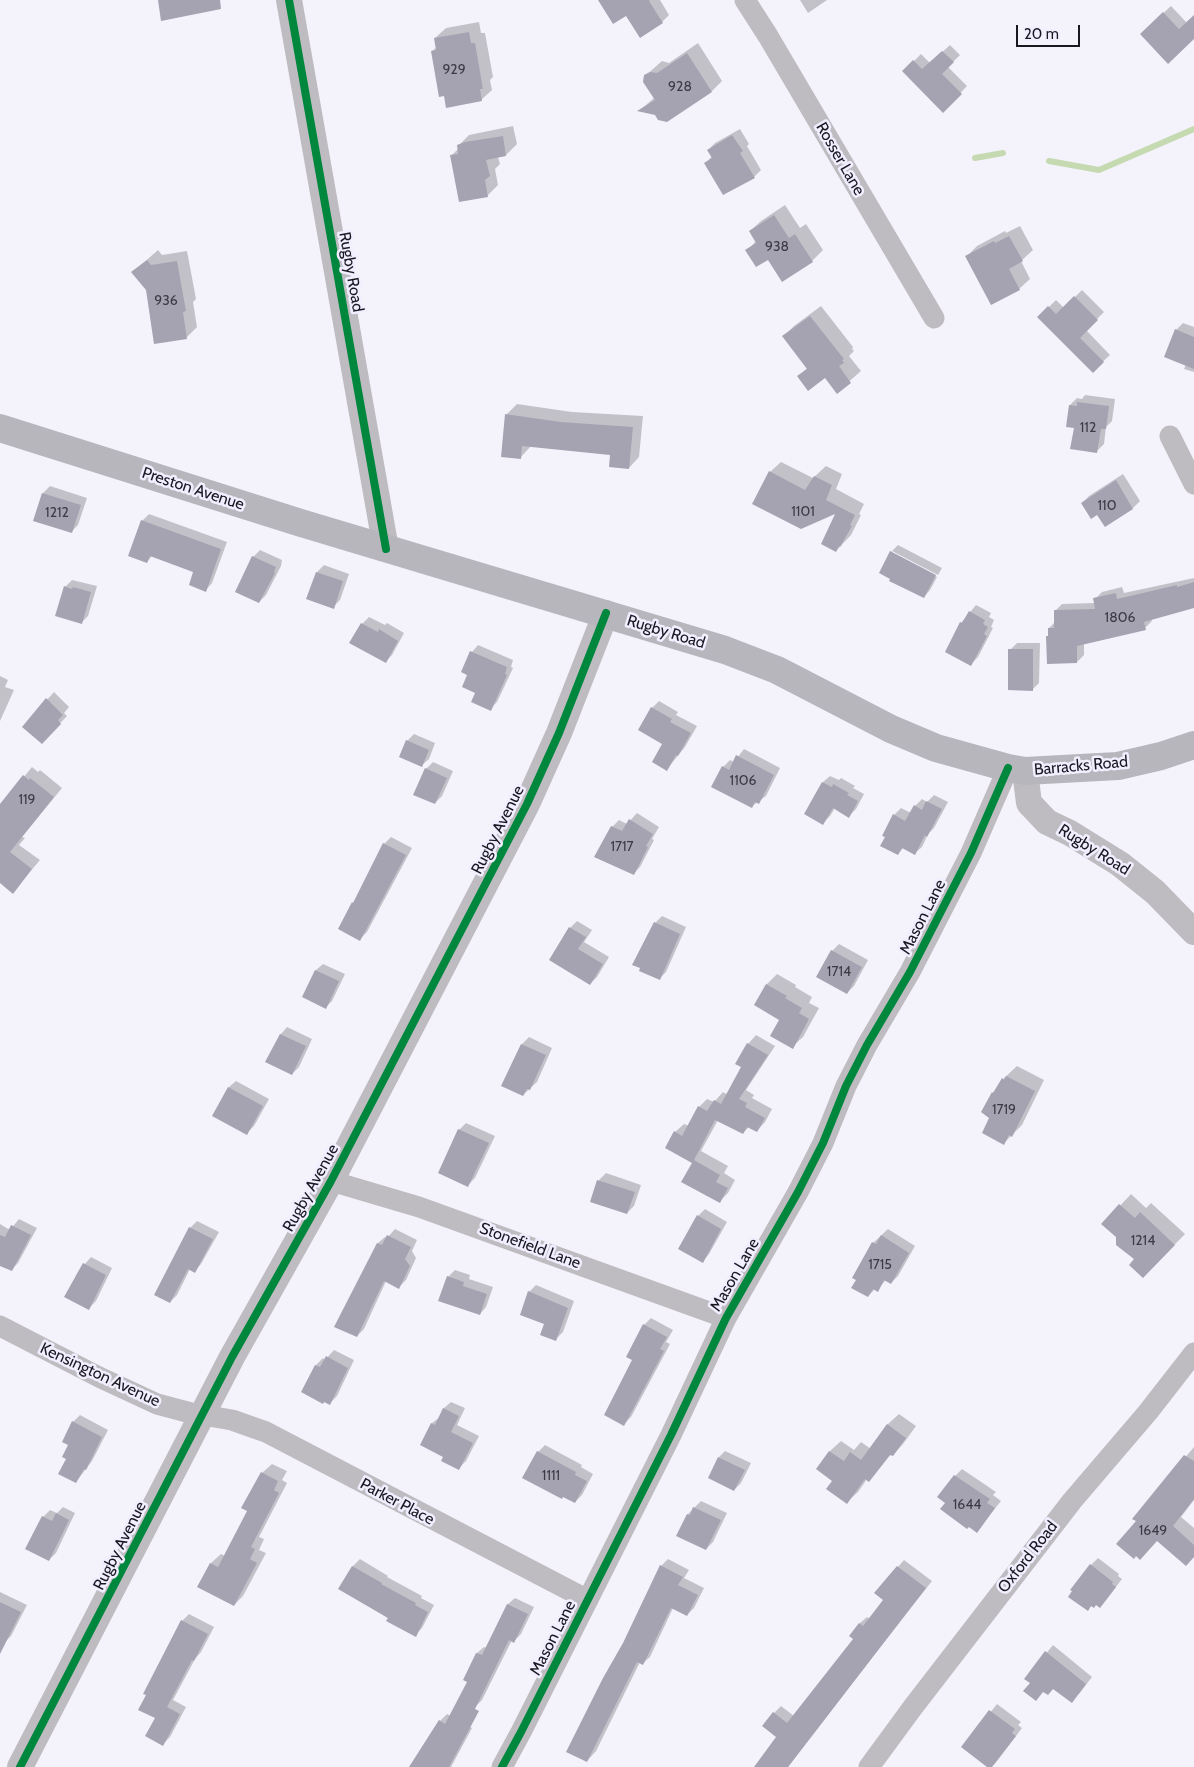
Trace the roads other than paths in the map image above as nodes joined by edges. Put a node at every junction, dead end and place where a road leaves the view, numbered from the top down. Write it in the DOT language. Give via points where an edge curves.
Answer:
graph roads {
  1 [pos="289,0"];
  2 [pos="745,0"];
  3 [pos="934,318"];
  4 [pos="0,428"];
  5 [pos="1170,436"];
  6 [pos="1194,484"];
  7 [pos="386,549"];
  8 [pos="606,613"];
  9 [pos="1194,745"];
  10 [pos="1017,769"];
  11 [pos="1194,932"];
  12 [pos="331,1181"];
  13 [pos="726,1318"];
  14 [pos="0,1326"];
  15 [pos="1194,1353"];
  16 [pos="202,1415"];
  17 [pos="588,1600"];
  18 [pos="20,1767"];
  19 [pos="502,1767"];
  20 [pos="870,1767"];
  1 -- 7 [label="street, Rugby Road"];
  2 -- 3 [label="street, Rosser Lane"];
  4 -- 7 [label="main road, Preston Avenue"];
  5 -- 6 [label="street"];
  7 -- 8 [label="main road, Rugby Road"];
  8 -- 10 [label="main road, Rugby Road" via="725,650 777,670 927,744"];
  8 -- 12 [label="street, Rugby Avenue" via="528,804"];
  9 -- 10 [label="main road, Barracks Road" via="1118,766"];
  10 -- 11 [label="street, Rugby Road" via="1029,803 1047,822 1120,864 1155,892"];
  10 -- 13 [label="street, Mason Lane" via="995,799 971,854 846,1086 823,1143 798,1192"];
  12 -- 13 [label="street, Stonefield Lane" via="419,1206"];
  12 -- 16 [label="street, Rugby Avenue"];
  13 -- 17 [label="street, Mason Lane"];
  14 -- 16 [label="street, Kensington Avenue" via="157,1404"];
  15 -- 20 [label="street, Oxford Road" via="1072,1501 913,1706"];
  16 -- 17 [label="street, Parker Place" via="232,1420 266,1432"];
  16 -- 18 [label="street, Rugby Avenue"];
  17 -- 19 [label="street, Mason Lane"];
}
